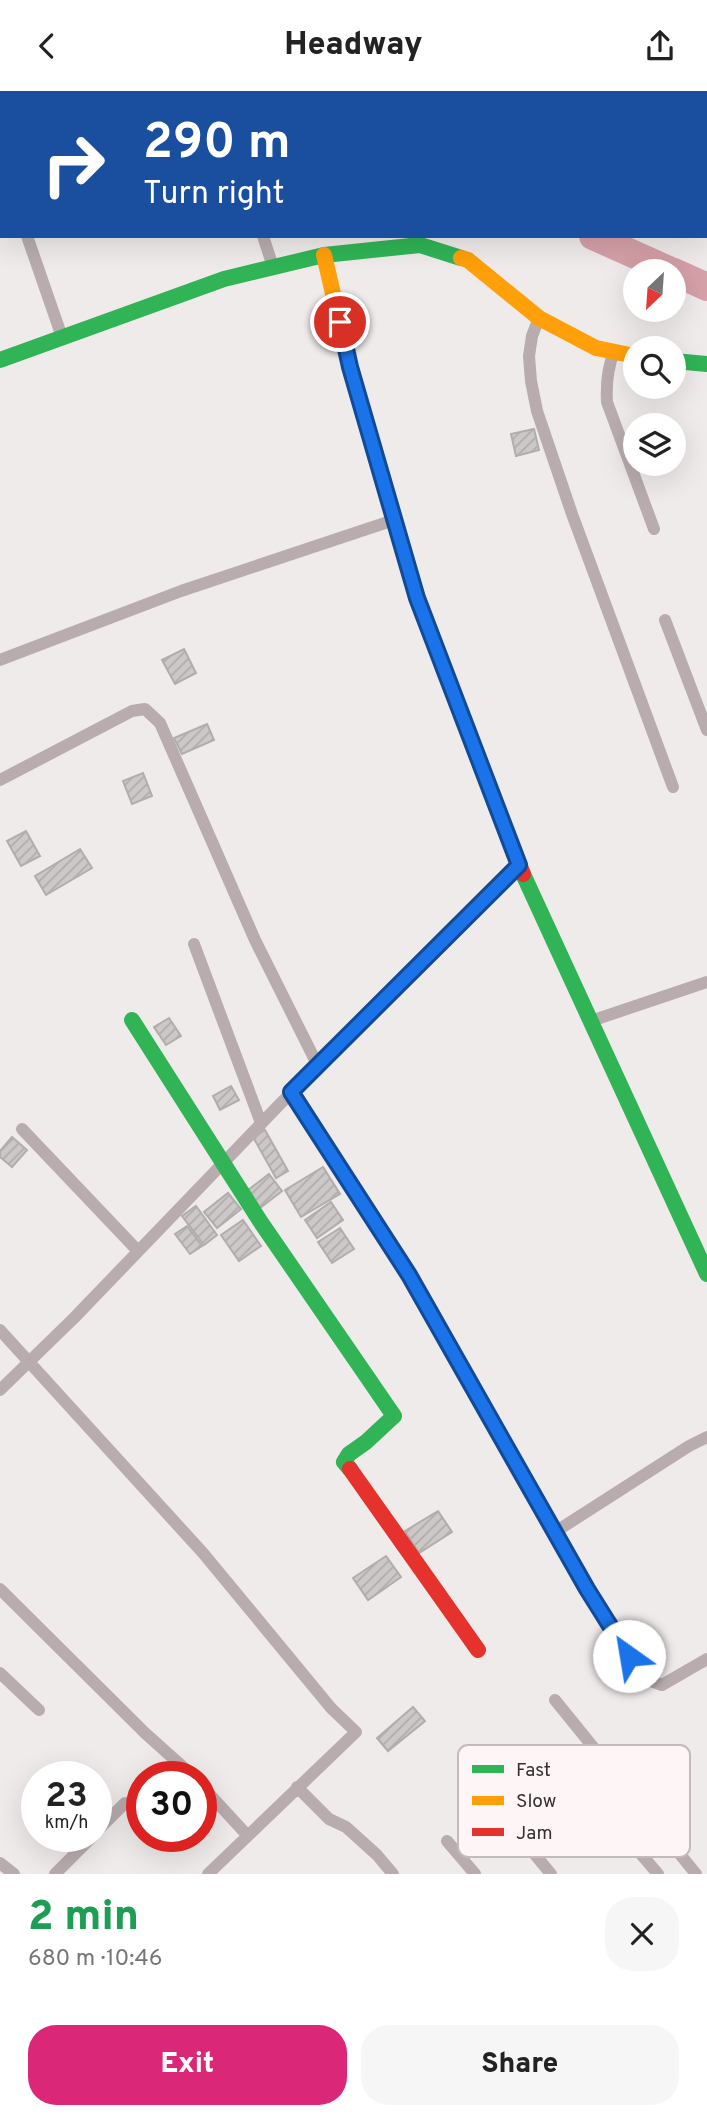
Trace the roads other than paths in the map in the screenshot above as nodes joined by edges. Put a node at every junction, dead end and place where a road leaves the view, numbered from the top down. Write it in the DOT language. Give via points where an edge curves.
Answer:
graph roads {
  1 [pos="28,238"];
  2 [pos="264,238"];
  3 [pos="324,255"];
  4 [pos="273,267"];
  5 [pos="539,318"];
  6 [pos="62,337"];
  7 [pos="614,352"];
  8 [pos="623,354"];
  9 [pos="0,360"];
  10 [pos="686,362"];
  11 [pos="707,364"];
  12 [pos="394,520"];
  13 [pos="654,529"];
  14 [pos="665,620"];
  15 [pos="0,660"];
  16 [pos="707,730"];
  17 [pos="0,780"];
  18 [pos="673,787"];
  19 [pos="519,865"];
  20 [pos="194,944"];
  21 [pos="707,982"];
  22 [pos="132,1020"];
  23 [pos="591,1021"];
  24 [pos="318,1066"];
  25 [pos="291,1092"];
  26 [pos="261,1123"];
  27 [pos="22,1129"];
  28 [pos="222,1165"];
  29 [pos="138,1251"];
  30 [pos="707,1274"];
  31 [pos="0,1330"];
  32 [pos="29,1362"];
  33 [pos="0,1390"];
  34 [pos="707,1437"];
  35 [pos="555,1532"];
  36 [pos="0,1589"];
  37 [pos="478,1650"];
  38 [pos="707,1659"];
  39 [pos="0,1674"];
  40 [pos="555,1700"];
  41 [pos="39,1710"];
  42 [pos="591,1745"];
  43 [pos="176,1761"];
  44 [pos="297,1787"];
  45 [pos="217,1802"];
  46 [pos="125,1803"];
  47 [pos="112,1816"];
  48 [pos="247,1835"];
  49 [pos="447,1840"];
  50 [pos="77,1852"];
  51 [pos="458,1853"];
  52 [pos="461,1857"];
  53 [pos="537,1857"];
  54 [pos="643,1857"];
  55 [pos="682,1857"];
  56 [pos="0,1863"];
  57 [pos="14,1874"];
  58 [pos="55,1874"];
  59 [pos="208,1874"];
  60 [pos="393,1874"];
  61 [pos="475,1874"];
  62 [pos="551,1874"];
  63 [pos="658,1874"];
  64 [pos="696,1874"];
  1 -- 6 [label="street"];
  2 -- 4 [label="street"];
  3 -- 4 [label="street"];
  3 -- 5 [label="street" via="419,245 468,260"];
  3 -- 12 [label="street"];
  4 -- 6 [label="street" via="224,279"];
  5 -- 7 [label="street" via="596,348"];
  5 -- 18 [label="street" via="529,356 537,411"];
  6 -- 9 [label="street"];
  7 -- 8 [label="street"];
  7 -- 13 [label="street" via="608,367 607,402"];
  10 -- 11 [label="street"];
  12 -- 15 [label="street" via="181,591"];
  12 -- 19 [label="street" via="417,598"];
  14 -- 16 [label="street"];
  17 -- 24 [label="street" via="132,711 145,709 160,723 255,940"];
  19 -- 23 [label="street"];
  19 -- 24 [label="street"];
  20 -- 26 [label="street"];
  21 -- 23 [label="street"];
  22 -- 28 [label="street"];
  23 -- 30 [label="street"];
  24 -- 25 [label="street"];
  25 -- 26 [label="street"];
  25 -- 35 [label="street" via="409,1275"];
  26 -- 28 [label="street"];
  27 -- 29 [label="street"];
  28 -- 29 [label="street"];
  28 -- 37 [label="street" via="394,1416 344,1462"];
  29 -- 32 [label="street"];
  31 -- 32 [label="street"];
  32 -- 33 [label="street"];
  32 -- 44 [label="street" via="203,1553 356,1732"];
  34 -- 35 [label="street"];
  35 -- 38 [label="street" via="643,1678 662,1685"];
  36 -- 43 [label="street"];
  39 -- 41 [label="street"];
  40 -- 42 [label="street"];
  44 -- 48 [label="street"];
  44 -- 60 [label="street"];
  45 -- 48 [label="street"];
  46 -- 47 [label="street"];
  48 -- 59 [label="street"];
  49 -- 51 [label="street"];
  50 -- 58 [label="street"];
  52 -- 61 [label="street"];
  53 -- 62 [label="street"];
  54 -- 63 [label="street"];
  55 -- 64 [label="street"];
  56 -- 57 [label="street"];
}
